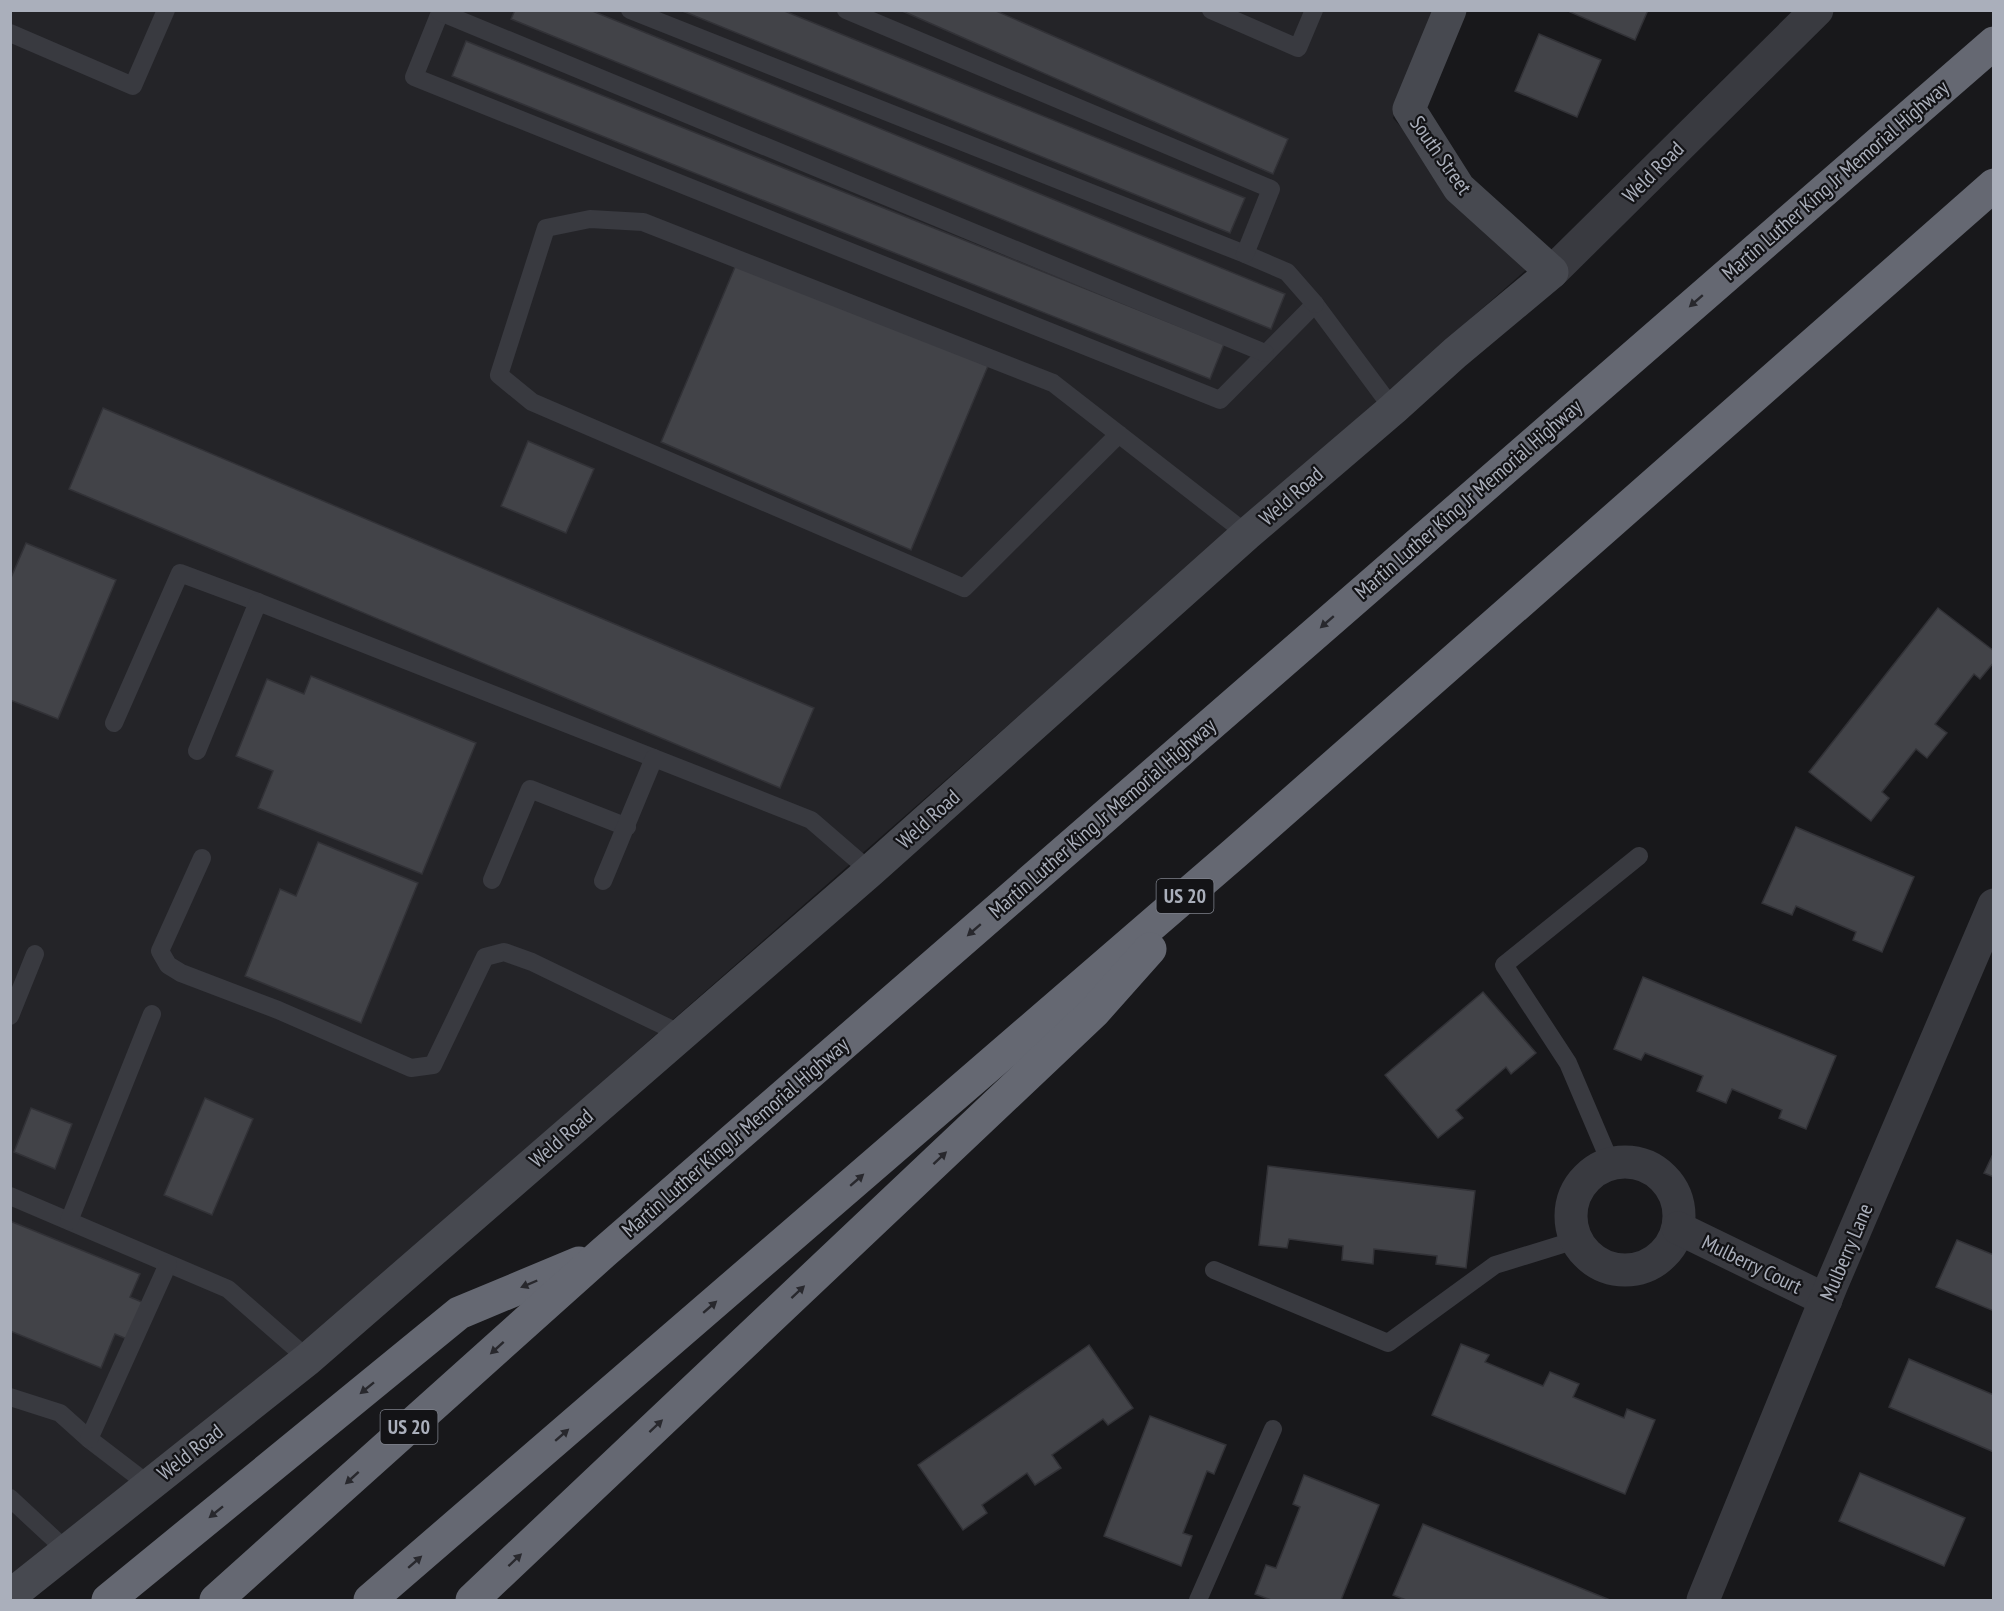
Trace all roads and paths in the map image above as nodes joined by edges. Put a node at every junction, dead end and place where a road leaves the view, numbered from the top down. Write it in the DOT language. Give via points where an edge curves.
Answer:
graph roads {
  1 [pos="166,10"];
  2 [pos="630,10"];
  3 [pos="846,10"];
  4 [pos="1211,10"];
  5 [pos="1314,10"];
  6 [pos="1450,10"];
  7 [pos="1817,10"];
  8 [pos="441,11"];
  9 [pos="10,33"];
  10 [pos="1994,42"];
  11 [pos="1994,184"];
  12 [pos="1245,254"];
  13 [pos="1552,272"];
  14 [pos="1315,304"];
  15 [pos="1265,353"];
  16 [pos="1393,409"];
  17 [pos="1119,434"];
  18 [pos="1247,534"];
  19 [pos="258,602"];
  20 [pos="114,723"];
  21 [pos="197,751"];
  22 [pos="654,758"];
  23 [pos="627,826"];
  24 [pos="1235,853"];
  25 [pos="1639,856"];
  26 [pos="202,858"];
  27 [pos="870,871"];
  28 [pos="492,880"];
  29 [pos="603,881"];
  30 [pos="1994,904"];
  31 [pos="35,954"];
  32 [pos="152,1014"];
  33 [pos="10,1016"];
  34 [pos="681,1034"];
  35 [pos="1611,1164"];
  36 [pos="10,1196"];
  37 [pos="69,1221"];
  38 [pos="1678,1227"];
  39 [pos="1576,1240"];
  40 [pos="603,1253"];
  41 [pos="168,1264"];
  42 [pos="1215,1270"];
  43 [pos="1826,1300"];
  44 [pos="308,1359"];
  45 [pos="10,1397"];
  46 [pos="1273,1429"];
  47 [pos="89,1439"];
  48 [pos="149,1485"];
  49 [pos="10,1498"];
  50 [pos="67,1551"];
  51 [pos="10,1596"];
  52 [pos="108,1600"];
  53 [pos="216,1600"];
  54 [pos="370,1600"];
  55 [pos="472,1600"];
  56 [pos="1198,1600"];
  57 [pos="1703,1600"];
  1 -- 9 [label="lane" via="133,86"];
  2 -- 12 [label="lane"];
  3 -- 12 [label="lane" via="1271,189"];
  4 -- 5 [label="lane" via="1298,48"];
  6 -- 13 [label="street, South Street" via="1409,109 1459,188"];
  7 -- 13 [label="street, Weld Road"];
  8 -- 15 [label="lane"];
  8 -- 15 [label="lane" via="414,77 1220,400"];
  10 -- 40 [label="highway, Martin Luther King Jr Memorial Highway / US 20, one-way"];
  11 -- 24 [label="highway, US 20"];
  12 -- 14 [label="lane" via="1287,272"];
  13 -- 16 [label="street, Weld Road"];
  14 -- 15 [label="lane"];
  14 -- 16 [label="lane"];
  16 -- 18 [label="street, Weld Road"];
  17 -- 17 [label="lane" via="1053,383 643,222 590,219 546,228 499,375 532,402 964,588"];
  17 -- 18 [label="lane"];
  18 -- 27 [label="street, Weld Road"];
  19 -- 20 [label="lane" via="180,573"];
  19 -- 21 [label="lane"];
  19 -- 22 [label="lane"];
  22 -- 23 [label="lane"];
  22 -- 27 [label="lane" via="811,820"];
  23 -- 28 [label="lane" via="530,789"];
  23 -- 29 [label="lane"];
  54 -- 24 [label="highway, US 20, one-way"];
  55 -- 24 [label="highway, one-way" via="1094,1012"];
  25 -- 35 [label="lane" via="1504,965 1568,1063"];
  26 -- 34 [label="lane" via="160,951 168,965 411,1068 433,1065 485,957 504,952"];
  27 -- 34 [label="street, Weld Road"];
  30 -- 43 [label="street, Mulberry Lane"];
  31 -- 33 [label="lane"];
  32 -- 37 [label="lane"];
  34 -- 44 [label="street, Weld Road"];
  35 -- 38 [label="street, Mulberry Court" via="1626,1162 1657,1172 1676,1197"];
  35 -- 39 [label="street" via="1596,1170 1576,1194 1572,1210"];
  36 -- 37 [label="lane"];
  37 -- 41 [label="lane"];
  38 -- 39 [label="street, Mulberry Court" via="1673,1242 1653,1263 1624,1271 1596,1262"];
  38 -- 43 [label="street, Mulberry Court"];
  39 -- 42 [label="lane" via="1495,1265 1388,1343"];
  40 -- 52 [label="highway, one-way" via="459,1313"];
  40 -- 53 [label="highway, Martin Luther King Jr Memorial Highway / US 20, one-way"];
  41 -- 44 [label="lane" via="228,1289"];
  41 -- 47 [label="lane"];
  43 -- 57 [label="street, Mulberry Lane"];
  44 -- 48 [label="street, Weld Road"];
  45 -- 47 [label="lane" via="60,1413"];
  46 -- 56 [label="lane"];
  47 -- 48 [label="lane"];
  48 -- 50 [label="street, Weld Road"];
  49 -- 50 [label="lane"];
  50 -- 51 [label="street, Weld Road"];
}
